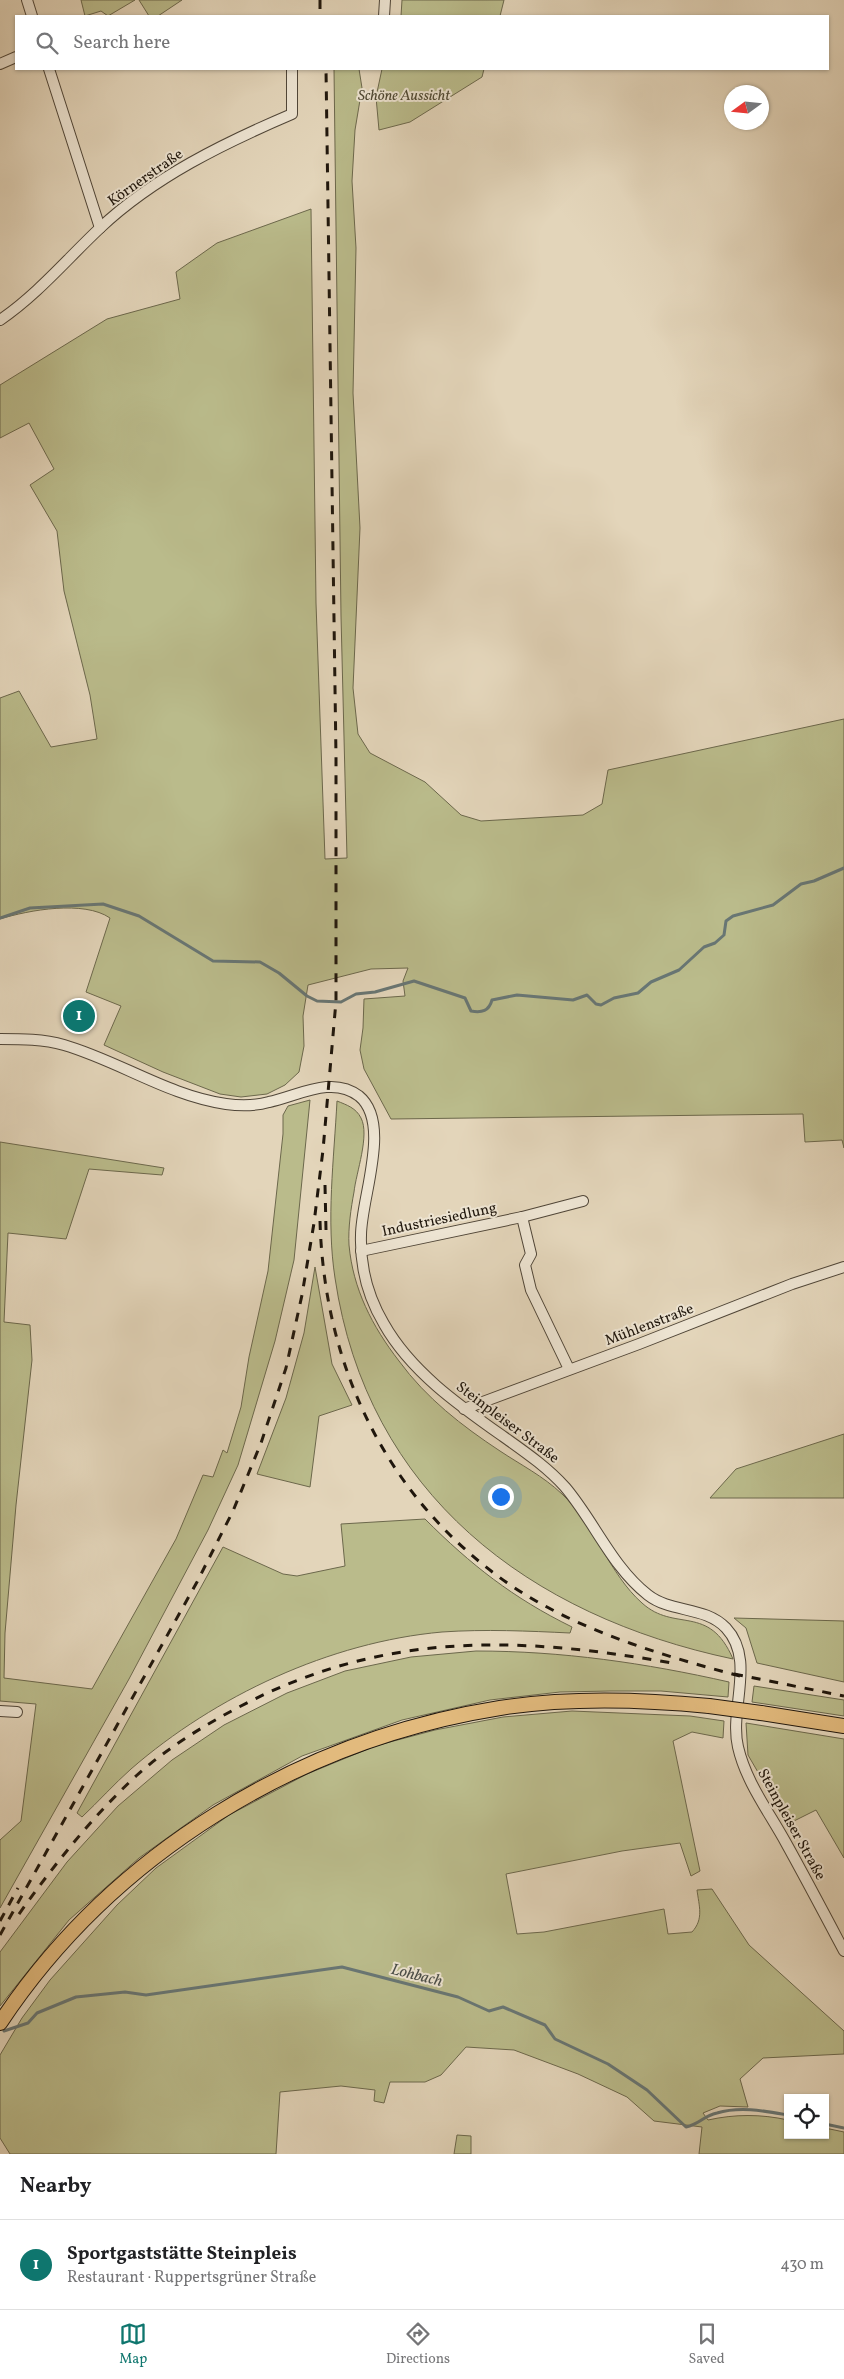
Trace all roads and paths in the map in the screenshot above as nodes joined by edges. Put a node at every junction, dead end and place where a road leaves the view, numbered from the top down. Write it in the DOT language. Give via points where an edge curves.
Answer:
graph roads {
  1 [pos="27,0"];
  2 [pos="385,0"];
  3 [pos="32,15"];
  4 [pos="384,15"];
  5 [pos="15,57"];
  6 [pos="0,64"];
  7 [pos="49,70"];
  8 [pos="292,70"];
  9 [pos="100,228"];
  10 [pos="0,320"];
  11 [pos="0,1039"];
  12 [pos="583,1201"];
  13 [pos="522,1217"];
  14 [pos="361,1250"];
  15 [pos="844,1267"];
  16 [pos="569,1369"];
  17 [pos="464,1409"];
  18 [pos="0,1711"];
  19 [pos="17,1712"];
  20 [pos="844,1726"];
  21 [pos="844,1951"];
  22 [pos="0,2023"];
  1 -- 3 [label="street"];
  2 -- 4 [label="street"];
  5 -- 6 [label="street"];
  7 -- 9 [label="street"];
  8 -- 9 [label="street, Körnerstraße" via="292,114 205,154 135,200"];
  9 -- 10 [label="street, Körnerstraße" via="28,300"];
  11 -- 14 [label="street, Steinpleiser Straße" via="38,1039 62,1044 172,1088 227,1104 264,1104 311,1089 337,1087 357,1095 364,1102 375,1128 362,1212"];
  12 -- 13 [label="street, Industriesiedlung"];
  13 -- 14 [label="street, Industriesiedlung"];
  13 -- 16 [label="street" via="531,1254 525,1265 531,1290"];
  14 -- 17 [label="street, Steinpleiser Straße" via="371,1297 384,1326 408,1357"];
  15 -- 16 [label="street, Mühlenstraße"];
  16 -- 17 [label="street, Mühlenstraße"];
  17 -- 21 [label="street, Steinpleiser Straße" via="540,1463 563,1485 586,1513 631,1581 664,1605 710,1617 730,1634 740,1665 735,1732 741,1758 749,1779"];
  18 -- 19 [label="street"];
  20 -- 22 [label="main road, bridge" via="709,1706 607,1700 552,1702 464,1714 376,1737 281,1778 206,1820 141,1868 69,1936"];
}
